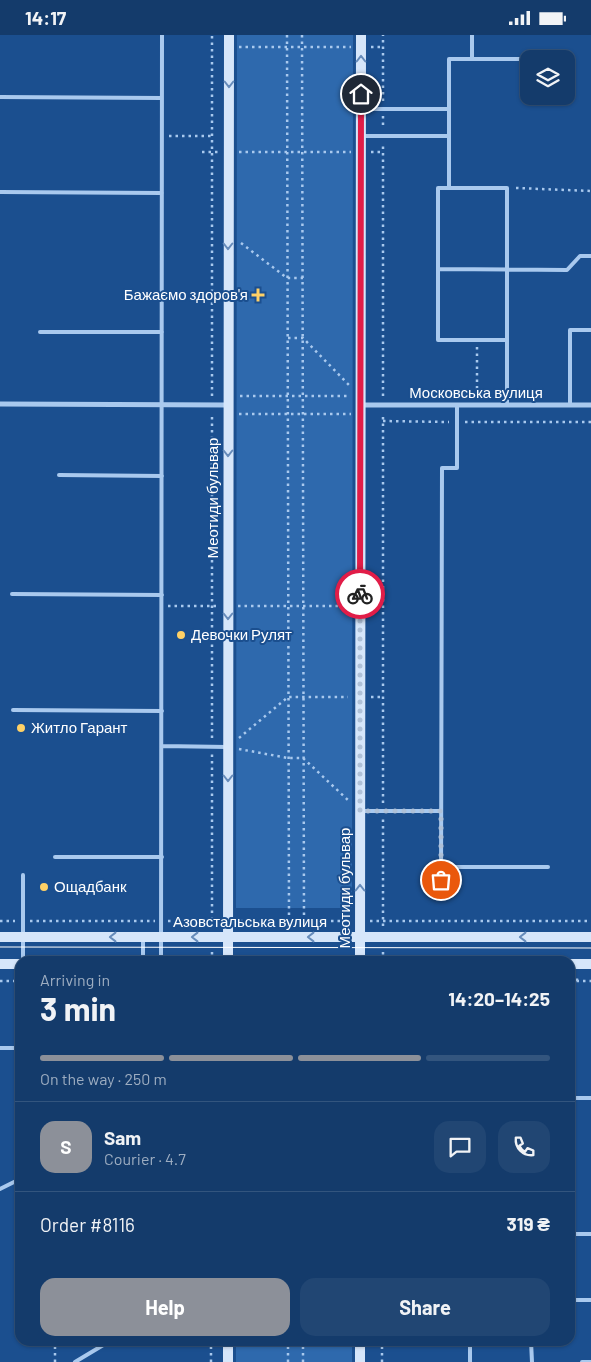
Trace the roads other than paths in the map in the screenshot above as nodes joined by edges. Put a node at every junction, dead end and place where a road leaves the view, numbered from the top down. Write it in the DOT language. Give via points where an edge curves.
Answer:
graph roads {
  1 [pos="162,35"];
  2 [pos="229,35"];
  3 [pos="361,35"];
  4 [pos="472,35"];
  5 [pos="472,59"];
  6 [pos="520,59"];
  7 [pos="0,97"];
  8 [pos="162,98"];
  9 [pos="361,109"];
  10 [pos="449,109"];
  11 [pos="361,136"];
  12 [pos="449,136"];
  13 [pos="449,188"];
  14 [pos="0,192"];
  15 [pos="162,193"];
  16 [pos="591,256"];
  17 [pos="438,269"];
  18 [pos="507,269"];
  19 [pos="591,330"];
  20 [pos="40,332"];
  21 [pos="162,332"];
  22 [pos="506,340"];
  23 [pos="0,404"];
  24 [pos="162,404"];
  25 [pos="228,405"];
  26 [pos="361,405"];
  27 [pos="457,405"];
  28 [pos="507,405"];
  29 [pos="570,405"];
  30 [pos="591,405"];
  31 [pos="59,475"];
  32 [pos="162,476"];
  33 [pos="12,594"];
  34 [pos="162,595"];
  35 [pos="13,710"];
  36 [pos="162,711"];
  37 [pos="162,746"];
  38 [pos="228,747"];
  39 [pos="360,811"];
  40 [pos="441,811"];
  41 [pos="55,857"];
  42 [pos="162,857"];
  43 [pos="441,867"];
  44 [pos="548,867"];
  45 [pos="23,875"];
  46 [pos="441,893"];
  47 [pos="0,937"];
  48 [pos="23,937"];
  49 [pos="144,937"];
  50 [pos="162,937"];
  51 [pos="228,937"];
  52 [pos="360,937"];
  53 [pos="591,937"];
  54 [pos="23,956"];
  55 [pos="143,956"];
  56 [pos="161,956"];
  57 [pos="228,956"];
  58 [pos="360,956"];
  59 [pos="0,964"];
  60 [pos="15,964"];
  61 [pos="575,964"];
  62 [pos="591,964"];
  63 [pos="0,1048"];
  64 [pos="15,1048"];
  65 [pos="575,1098"];
  66 [pos="591,1098"];
  67 [pos="15,1182"];
  68 [pos="0,1189"];
  69 [pos="575,1234"];
  70 [pos="591,1234"];
  71 [pos="575,1300"];
  72 [pos="591,1300"];
  73 [pos="102,1346"];
  74 [pos="228,1346"];
  75 [pos="360,1346"];
  76 [pos="470,1346"];
  77 [pos="532,1346"];
  78 [pos="75,1362"];
  79 [pos="228,1362"];
  80 [pos="360,1362"];
  81 [pos="470,1362"];
  82 [pos="532,1362"];
  83 [pos="582,1362"];
  84 [pos="591,1362"];
  1 -- 8 [label="lane"];
  2 -- 25 [label="street, Меотиди бульвар, one-way"];
  9 -- 3 [label="street, Меотиди бульвар, one-way"];
  4 -- 5 [label="lane"];
  5 -- 6 [label="lane"];
  5 -- 10 [label="lane" via="449,59"];
  7 -- 8 [label="lane"];
  8 -- 15 [label="lane"];
  9 -- 10 [label="lane"];
  9 -- 11 [label="street, Меотиди бульвар"];
  10 -- 12 [label="lane"];
  11 -- 12 [label="lane"];
  11 -- 26 [label="street, Меотиди бульвар"];
  12 -- 13 [label="lane"];
  13 -- 17 [label="lane" via="438,188"];
  13 -- 18 [label="lane" via="507,188"];
  14 -- 15 [label="lane"];
  15 -- 21 [label="lane"];
  16 -- 18 [label="lane" via="580,256 567,270"];
  17 -- 18 [label="lane"];
  17 -- 22 [label="lane" via="438,340"];
  18 -- 22 [label="lane"];
  19 -- 29 [label="lane" via="570,330"];
  20 -- 21 [label="lane"];
  21 -- 24 [label="lane"];
  22 -- 28 [label="lane"];
  23 -- 24 [label="street"];
  24 -- 25 [label="street"];
  24 -- 32 [label="lane"];
  25 -- 38 [label="street, Меотиди бульвар, one-way"];
  26 -- 27 [label="street, Московська вулиця"];
  26 -- 39 [label="street, Меотиди бульвар"];
  27 -- 28 [label="street, Московська вулиця"];
  27 -- 40 [label="lane" via="457,468 442,468"];
  28 -- 29 [label="street, Московська вулиця"];
  29 -- 30 [label="street, Московська вулиця"];
  31 -- 32 [label="lane"];
  32 -- 34 [label="lane"];
  33 -- 34 [label="lane"];
  34 -- 36 [label="lane"];
  35 -- 36 [label="lane"];
  36 -- 37 [label="lane"];
  37 -- 38 [label="lane"];
  37 -- 42 [label="lane"];
  38 -- 51 [label="street, Меотиди бульвар, one-way"];
  39 -- 40 [label="lane"];
  52 -- 39 [label="street, Меотиди бульвар, one-way"];
  40 -- 43 [label="lane"];
  41 -- 42 [label="lane"];
  42 -- 50 [label="lane"];
  43 -- 44 [label="lane"];
  43 -- 46 [label="lane"];
  45 -- 48 [label="lane"];
  47 -- 48 [label="street, Азовстальська вулиця"];
  49 -- 48 [label="street, Азовстальська вулиця, one-way"];
  48 -- 54 [label="lane"];
  49 -- 50 [label="street, Азовстальська вулиця"];
  49 -- 55 [label="lane"];
  51 -- 50 [label="street, Азовстальська вулиця, one-way"];
  50 -- 56 [label="lane"];
  52 -- 51 [label="street, Азовстальська вулиця, one-way"];
  51 -- 57 [label="street, Меотиди бульвар"];
  53 -- 52 [label="street, Азовстальська вулиця, one-way"];
  52 -- 58 [label="street, Меотиди бульвар"];
  59 -- 60 [label="street"];
  61 -- 62 [label="street"];
  63 -- 64 [label="lane"];
  65 -- 66 [label="lane"];
  67 -- 68 [label="lane"];
  69 -- 70 [label="lane"];
  71 -- 72 [label="lane"];
  73 -- 78 [label="lane"];
  74 -- 79 [label="street"];
  75 -- 80 [label="street"];
  76 -- 81 [label="lane"];
  77 -- 82 [label="lane"];
  83 -- 84 [label="lane"];
}
